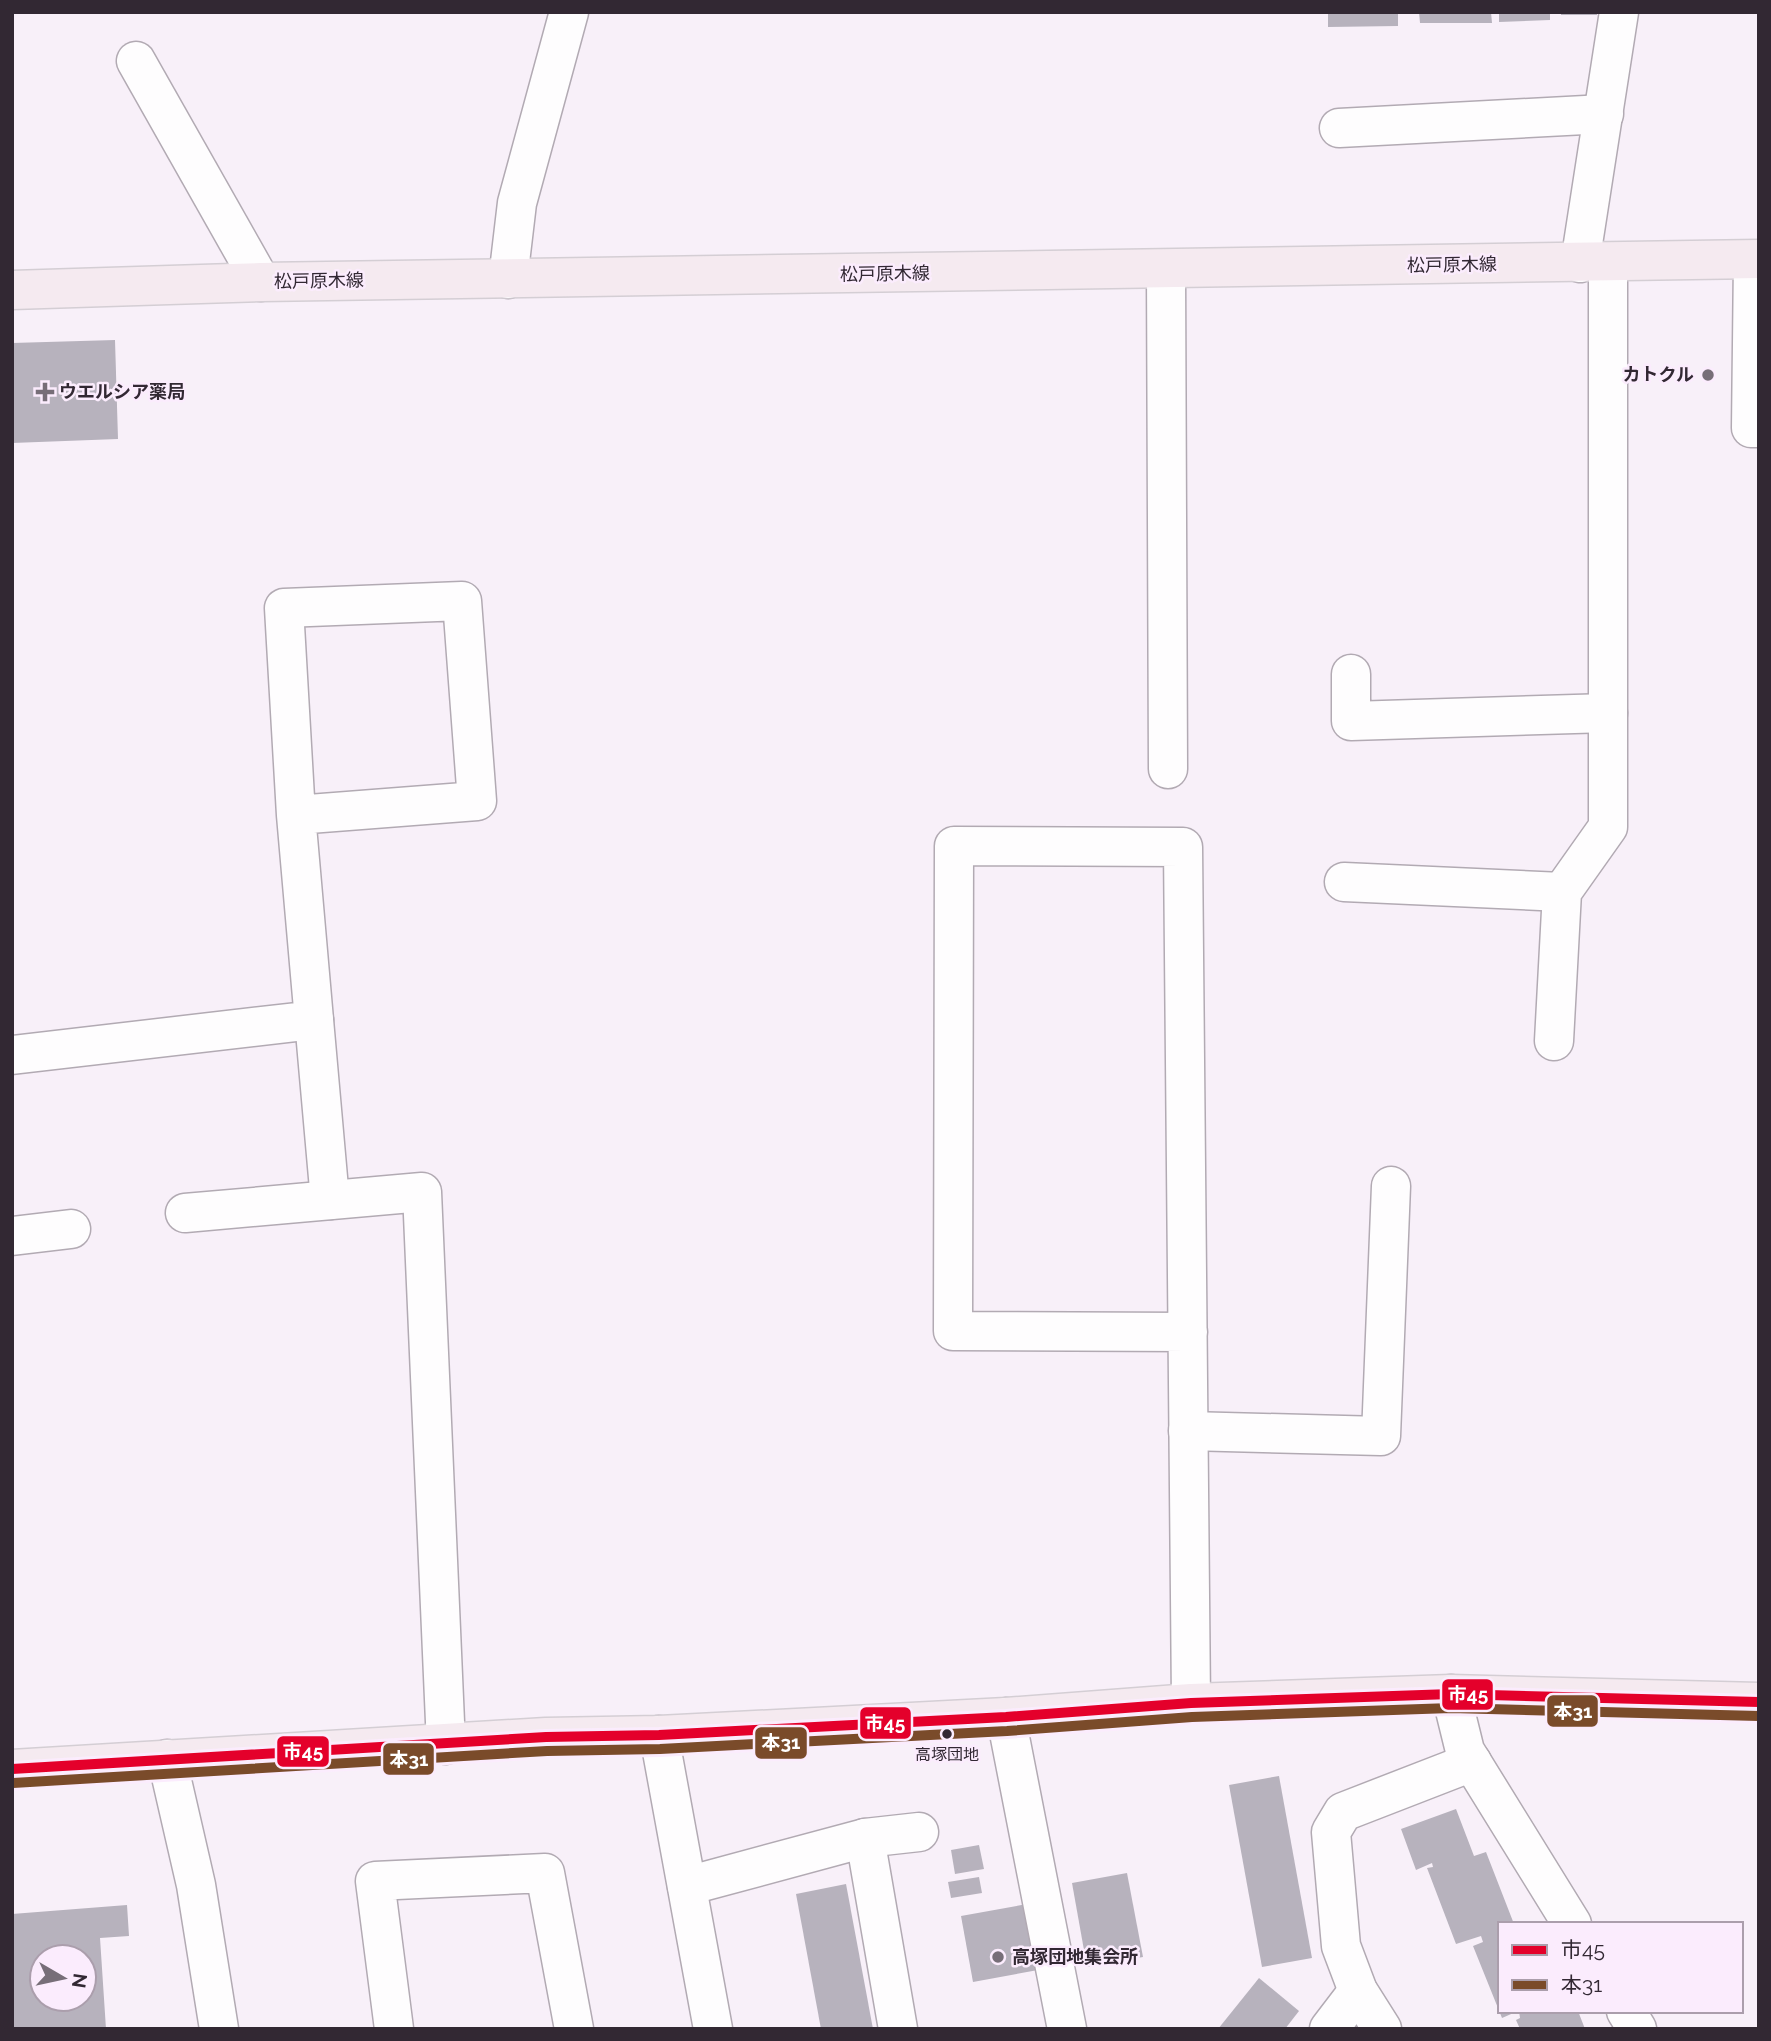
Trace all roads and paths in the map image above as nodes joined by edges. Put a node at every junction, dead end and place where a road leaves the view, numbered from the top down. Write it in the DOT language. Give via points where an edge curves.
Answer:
graph roads {
  1 [pos="569,12"];
  2 [pos="1619,12"];
  3 [pos="136,61"];
  4 [pos="1604,114"];
  5 [pos="1339,128"];
  6 [pos="1756,259"];
  7 [pos="1594,264"];
  8 [pos="1166,270"];
  9 [pos="508,279"];
  10 [pos="261,282"];
  11 [pos="12,290"];
  12 [pos="1759,428"];
  13 [pos="1352,674"];
  14 [pos="1608,713"];
  15 [pos="1168,769"];
  16 [pos="296,816"];
  17 [pos="1345,882"];
  18 [pos="1562,892"];
  19 [pos="314,1020"];
  20 [pos="1554,1041"];
  21 [pos="12,1055"];
  22 [pos="1391,1186"];
  23 [pos="330,1200"];
  24 [pos="185,1213"];
  25 [pos="71,1229"];
  26 [pos="12,1236"];
  27 [pos="1188,1332"];
  28 [pos="1188,1432"];
  29 [pos="1451,1694"];
  30 [pos="1759,1702"];
  31 [pos="1191,1703"];
  32 [pos="1006,1717"];
  33 [pos="659,1735"];
  34 [pos="446,1745"];
  35 [pos="167,1759"];
  36 [pos="1472,1762"];
  37 [pos="12,1769"];
  38 [pos="919,1832"];
  39 [pos="865,1838"];
  40 [pos="687,1886"];
  41 [pos="1571,1922"];
  42 [pos="1358,1991"];
  43 [pos="1627,2013"];
  44 [pos="219,2029"];
  45 [pos="394,2029"];
  46 [pos="574,2029"];
  47 [pos="713,2029"];
  48 [pos="898,2029"];
  49 [pos="1067,2029"];
  50 [pos="1329,2029"];
  51 [pos="1382,2029"];
  52 [pos="1637,2029"];
  1 -- 9 [label="street" via="517,202"];
  2 -- 4 [label="street"];
  3 -- 10 [label="street"];
  4 -- 5 [label="street"];
  4 -- 7 [label="street"];
  6 -- 7 [label="main road, 松戸原木線"];
  6 -- 12 [label="street" via="1751,428"];
  7 -- 8 [label="main road, 松戸原木線"];
  7 -- 14 [label="street"];
  8 -- 9 [label="main road, 松戸原木線"];
  8 -- 15 [label="street"];
  9 -- 10 [label="main road, 松戸原木線"];
  10 -- 11 [label="main road, 松戸原木線"];
  13 -- 14 [label="street" via="1351,722"];
  14 -- 18 [label="street" via="1608,827"];
  16 -- 16 [label="street" via="284,608 462,601 477,801"];
  16 -- 19 [label="street"];
  17 -- 18 [label="street"];
  18 -- 20 [label="street"];
  19 -- 21 [label="street"];
  19 -- 23 [label="street"];
  22 -- 28 [label="street" via="1381,1436"];
  23 -- 24 [label="street"];
  23 -- 34 [label="street" via="422,1192"];
  25 -- 26 [label="street"];
  27 -- 27 [label="street" via="1183,847 954,846 953,1331"];
  27 -- 28 [label="street"];
  28 -- 31 [label="street"];
  29 -- 30 [label="main road"];
  29 -- 31 [label="main road"];
  29 -- 36 [label="street"];
  31 -- 32 [label="main road"];
  32 -- 33 [label="main road"];
  32 -- 49 [label="street"];
  33 -- 34 [label="main road"];
  33 -- 40 [label="street"];
  34 -- 35 [label="main road"];
  35 -- 37 [label="main road"];
  35 -- 44 [label="street" via="196,1885"];
  36 -- 41 [label="street"];
  36 -- 42 [label="street" via="1343,1812 1331,1832 1341,1947"];
  38 -- 39 [label="street"];
  39 -- 40 [label="street"];
  39 -- 48 [label="street"];
  40 -- 47 [label="street"];
  42 -- 50 [label="street"];
  42 -- 51 [label="street"];
  43 -- 52 [label="street"];
  45 -- 46 [label="street" via="375,1881 545,1873"];
}
